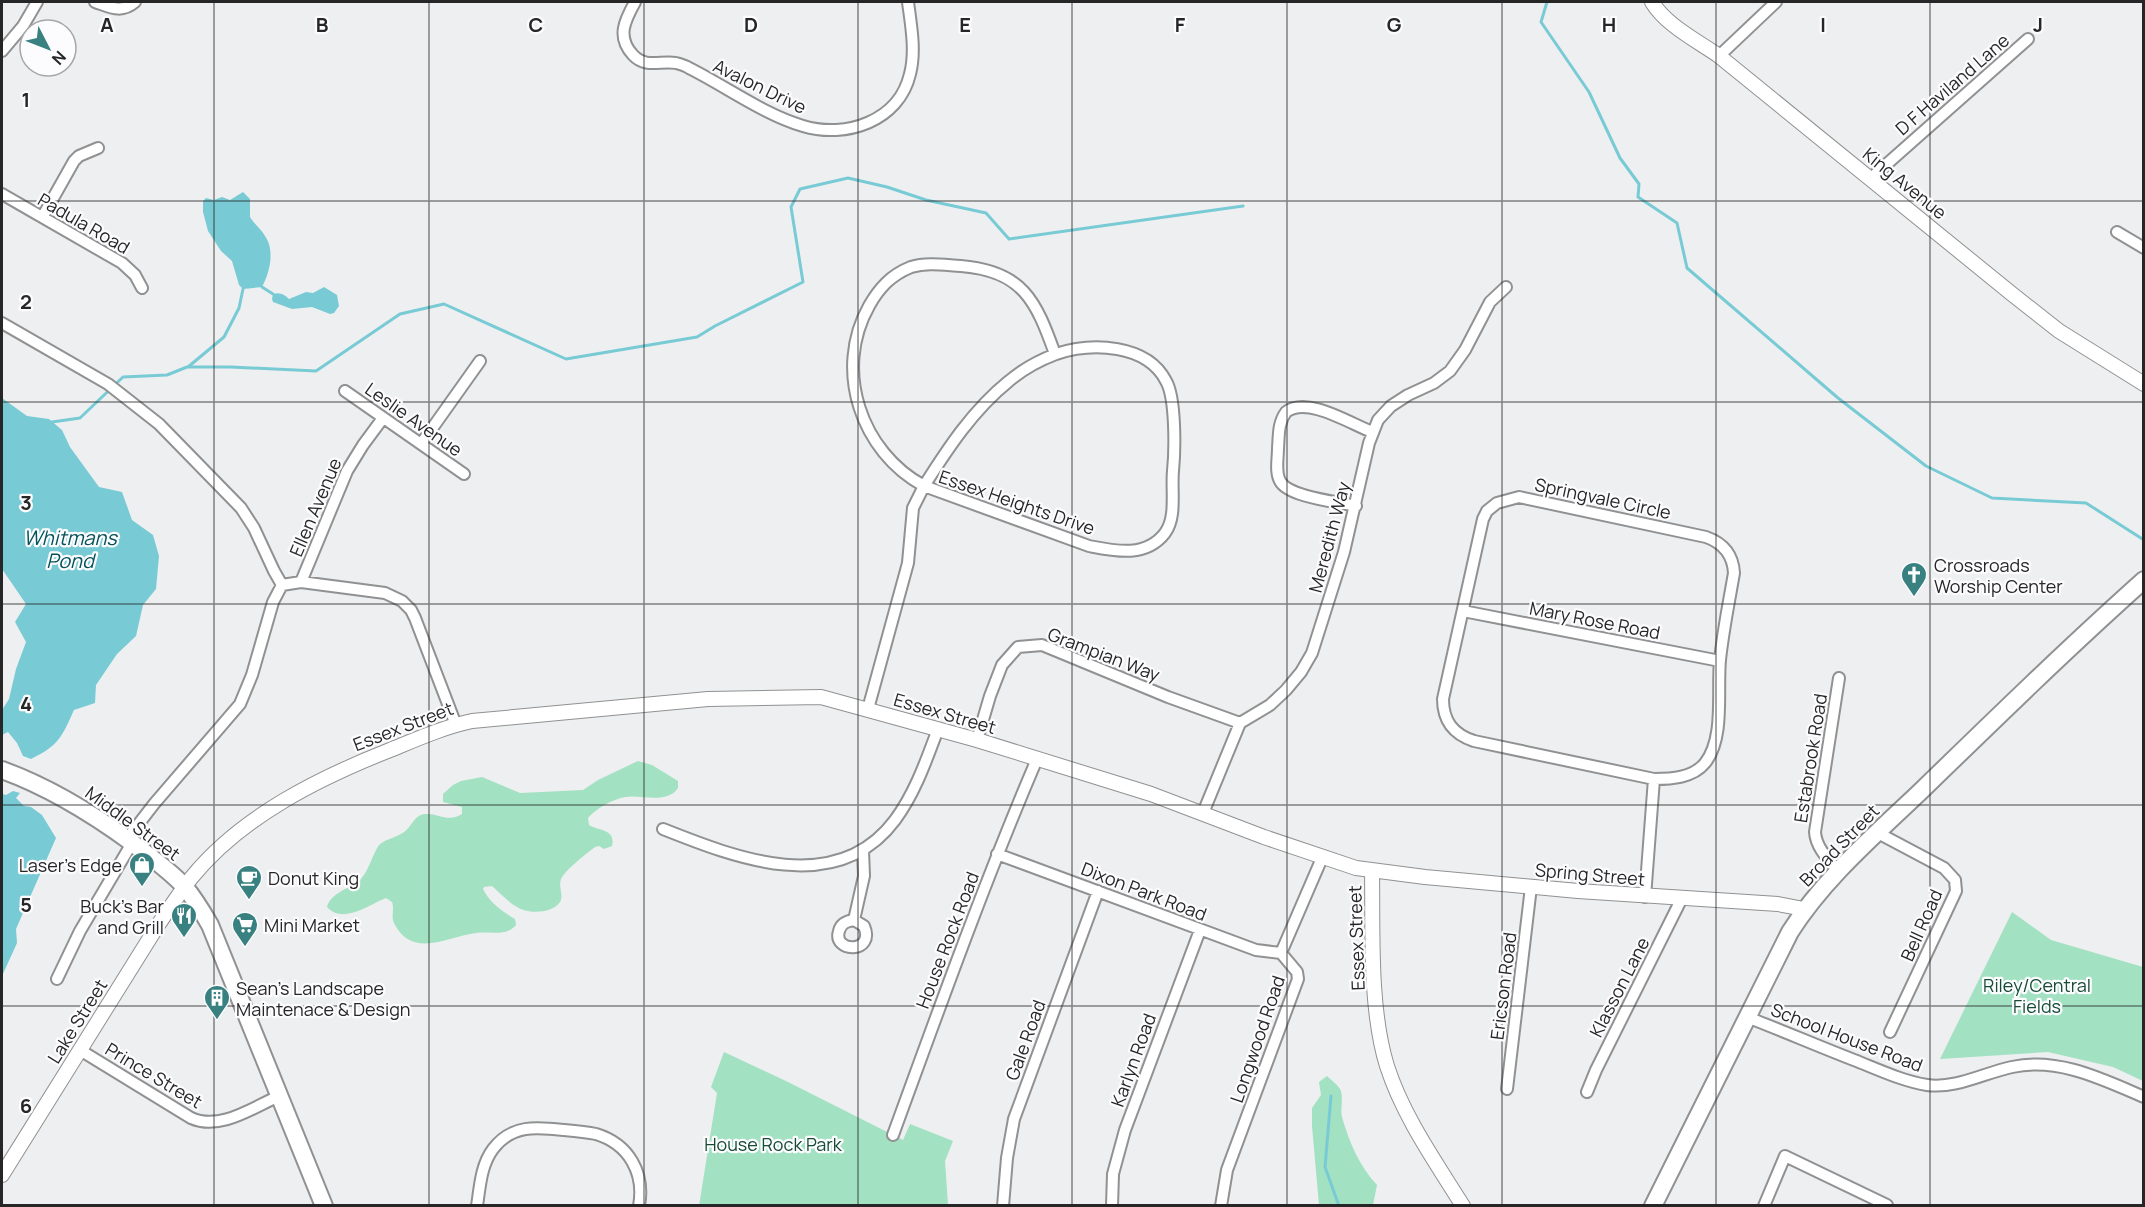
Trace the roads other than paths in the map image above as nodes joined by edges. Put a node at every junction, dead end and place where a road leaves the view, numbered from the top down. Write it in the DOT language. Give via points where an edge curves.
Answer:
graph roads {
  1 [pos="37,2"];
  2 [pos="94,2"];
  3 [pos="135,2"];
  4 [pos="635,2"];
  5 [pos="908,2"];
  6 [pos="1652,2"];
  7 [pos="1776,2"];
  8 [pos="2028,39"];
  9 [pos="2,51"];
  10 [pos="1719,56"];
  11 [pos="98,148"];
  12 [pos="1871,178"];
  13 [pos="2,194"];
  14 [pos="42,216"];
  15 [pos="2117,232"];
  16 [pos="2144,248"];
  17 [pos="1506,287"];
  18 [pos="142,288"];
  19 [pos="2,323"];
  20 [pos="1055,354"];
  21 [pos="480,361"];
  22 [pos="2144,384"];
  23 [pos="345,392"];
  24 [pos="383,418"];
  25 [pos="1372,432"];
  26 [pos="421,444"];
  27 [pos="464,474"];
  28 [pos="924,486"];
  29 [pos="1356,506"];
  30 [pos="2144,580"];
  31 [pos="301,582"];
  32 [pos="282,585"];
  33 [pos="1463,612"];
  34 [pos="1720,661"];
  35 [pos="1839,678"];
  36 [pos="868,709"];
  37 [pos="1240,723"];
  38 [pos="456,725"];
  39 [pos="938,729"];
  40 [pos="977,740"];
  41 [pos="1037,759"];
  42 [pos="2,770"];
  43 [pos="1653,779"];
  44 [pos="1203,813"];
  45 [pos="663,829"];
  46 [pos="1878,833"];
  47 [pos="130,841"];
  48 [pos="863,850"];
  49 [pos="997,854"];
  50 [pos="1322,858"];
  51 [pos="1372,870"];
  52 [pos="1839,872"];
  53 [pos="184,887"];
  54 [pos="1532,887"];
  55 [pos="1098,891"];
  56 [pos="1645,897"];
  57 [pos="1682,898"];
  58 [pos="1804,909"];
  59 [pos="854,920"];
  60 [pos="1200,930"];
  61 [pos="1281,953"];
  62 [pos="57,979"];
  63 [pos="1747,1017"];
  64 [pos="1890,1032"];
  65 [pos="80,1050"];
  66 [pos="1507,1089"];
  67 [pos="1587,1092"];
  68 [pos="279,1096"];
  69 [pos="2144,1097"];
  70 [pos="893,1136"];
  71 [pos="2,1175"];
  72 [pos="1887,1205"];
  73 [pos="324,1206"];
  74 [pos="477,1206"];
  75 [pos="639,1206"];
  76 [pos="1003,1206"];
  77 [pos="1112,1206"];
  78 [pos="1221,1206"];
  79 [pos="1463,1206"];
  80 [pos="1653,1206"];
  81 [pos="1764,1206"];
  1 -- 9 [label="street"];
  2 -- 3 [label="street" via="119,10"];
  4 -- 5 [label="street, Avalon Drive" via="625,19 623,33 627,47 638,60 650,64 676,63 784,118 830,131 856,129 870,122 891,107 903,92 912,56"];
  6 -- 10 [label="street, King Avenue" via="1678,28"];
  7 -- 10 [label="street"];
  8 -- 12 [label="street, D F Haviland Lane"];
  10 -- 12 [label="street, King Avenue"];
  11 -- 14 [label="street" via="74,161"];
  12 -- 22 [label="street, King Avenue" via="2059,330"];
  13 -- 14 [label="street, Padula Road"];
  14 -- 18 [label="street, Padula Road" via="122,263"];
  15 -- 16 [label="street"];
  17 -- 25 [label="street, Meredith Way" via="1490,302 1450,371 1391,406"];
  19 -- 32 [label="street" via="111,387 159,424 241,508"];
  20 -- 28 [label="street, Essex Heights Drive" via="1010,380 987,400"];
  20 -- 28 [label="street" via="1029,296 1002,275 975,267 931,264 896,274 883,285 862,317 855,340 856,399 863,422 876,443 895,466"];
  20 -- 28 [label="street, Essex Heights Drive" via="1101,348 1141,356 1159,370 1172,402 1172,518 1166,533 1138,551 1089,546"];
  21 -- 26 [label="street"];
  23 -- 24 [label="street, Leslie Avenue"];
  24 -- 26 [label="street, Leslie Avenue"];
  24 -- 31 [label="street, Ellen Avenue" via="347,471"];
  25 -- 29 [label="street, Meredith Way"];
  25 -- 29 [label="street" via="1300,405 1286,412 1279,428 1277,469 1283,486 1299,494"];
  26 -- 27 [label="street, Leslie Avenue"];
  28 -- 36 [label="street, Essex Heights Drive" via="913,508 905,574"];
  29 -- 37 [label="street, Meredith Way" via="1312,653 1286,690"];
  30 -- 46 [label="main road, Broad Street" via="2008,705"];
  31 -- 32 [label="street"];
  31 -- 38 [label="street" via="385,593 407,605"];
  32 -- 47 [label="street" via="240,704 154,804"];
  33 -- 34 [label="street, Mary Rose Road"];
  33 -- 34 [label="street, Springvale Circle" via="1483,519 1497,503 1520,497 1706,537 1723,546 1733,562 1734,573"];
  33 -- 43 [label="street, Springvale Circle" via="1443,699 1443,713 1453,730 1474,741"];
  34 -- 43 [label="street, Springvale Circle" via="1715,743 1710,755 1695,772"];
  35 -- 52 [label="street, Estabrook Road" via="1815,832 1820,849"];
  36 -- 38 [label="street, Essex Street" via="821,698 708,699"];
  36 -- 39 [label="street, Essex Street"];
  37 -- 40 [label="street, Grampian Way" via="1067,654 1031,645 1018,647 1002,664"];
  37 -- 44 [label="street"];
  38 -- 53 [label="street, Essex Street" via="349,766 302,789 220,848"];
  39 -- 40 [label="street, Essex Street"];
  39 -- 48 [label="street" via="904,808 886,831"];
  40 -- 41 [label="street, Essex Street"];
  41 -- 44 [label="street, Essex Street"];
  41 -- 49 [label="street, House Rock Road"];
  42 -- 47 [label="main road, Middle Street" via="55,793"];
  43 -- 56 [label="street"];
  44 -- 50 [label="street, Essex Street"];
  45 -- 48 [label="street" via="743,858 783,865 836,861"];
  46 -- 52 [label="main road, Broad Street"];
  46 -- 64 [label="street, Bell Road" via="1944,868 1955,880 1956,891"];
  47 -- 53 [label="main road, Middle Street"];
  47 -- 62 [label="street"];
  48 -- 59 [label="street" via="864,876"];
  49 -- 55 [label="street, Dixon Park Road"];
  49 -- 70 [label="street, House Rock Road"];
  50 -- 51 [label="street, Essex Street"];
  50 -- 61 [label="street, Longwood Road"];
  51 -- 54 [label="street, Spring Street"];
  51 -- 79 [label="street, Essex Street" via="1375,985 1382,1050 1401,1102"];
  52 -- 58 [label="main road, Broad Street"];
  53 -- 65 [label="street, Lake Street"];
  53 -- 68 [label="main road, Middle Street" via="210,925"];
  54 -- 56 [label="street, Spring Street"];
  54 -- 66 [label="street, Ericson Road"];
  55 -- 60 [label="street, Dixon Park Road"];
  55 -- 76 [label="street, Gale Road" via="1014,1119"];
  56 -- 57 [label="street, Spring Street"];
  57 -- 58 [label="street, Spring Street"];
  57 -- 67 [label="street, Klasson Lane"];
  58 -- 63 [label="main road, Broad Street"];
  60 -- 61 [label="street, Dixon Park Road" via="1256,950"];
  60 -- 77 [label="street, Karlyn Road" via="1125,1130 1113,1174"];
  61 -- 78 [label="street, Longwood Road" via="1298,979 1227,1170"];
  63 -- 69 [label="street, School House Road" via="1922,1084 1952,1083 2032,1064 2085,1073"];
  63 -- 80 [label="main road, Broad Street"];
  65 -- 68 [label="street, Prince Street" via="191,1118 206,1123 231,1118"];
  65 -- 71 [label="street, Lake Street"];
  68 -- 73 [label="main road, Middle Street"];
  72 -- 81 [label="street" via="1785,1156"];
  74 -- 75 [label="street" via="482,1171 493,1148 514,1131 538,1127 595,1134 621,1147 637,1170"];
}
